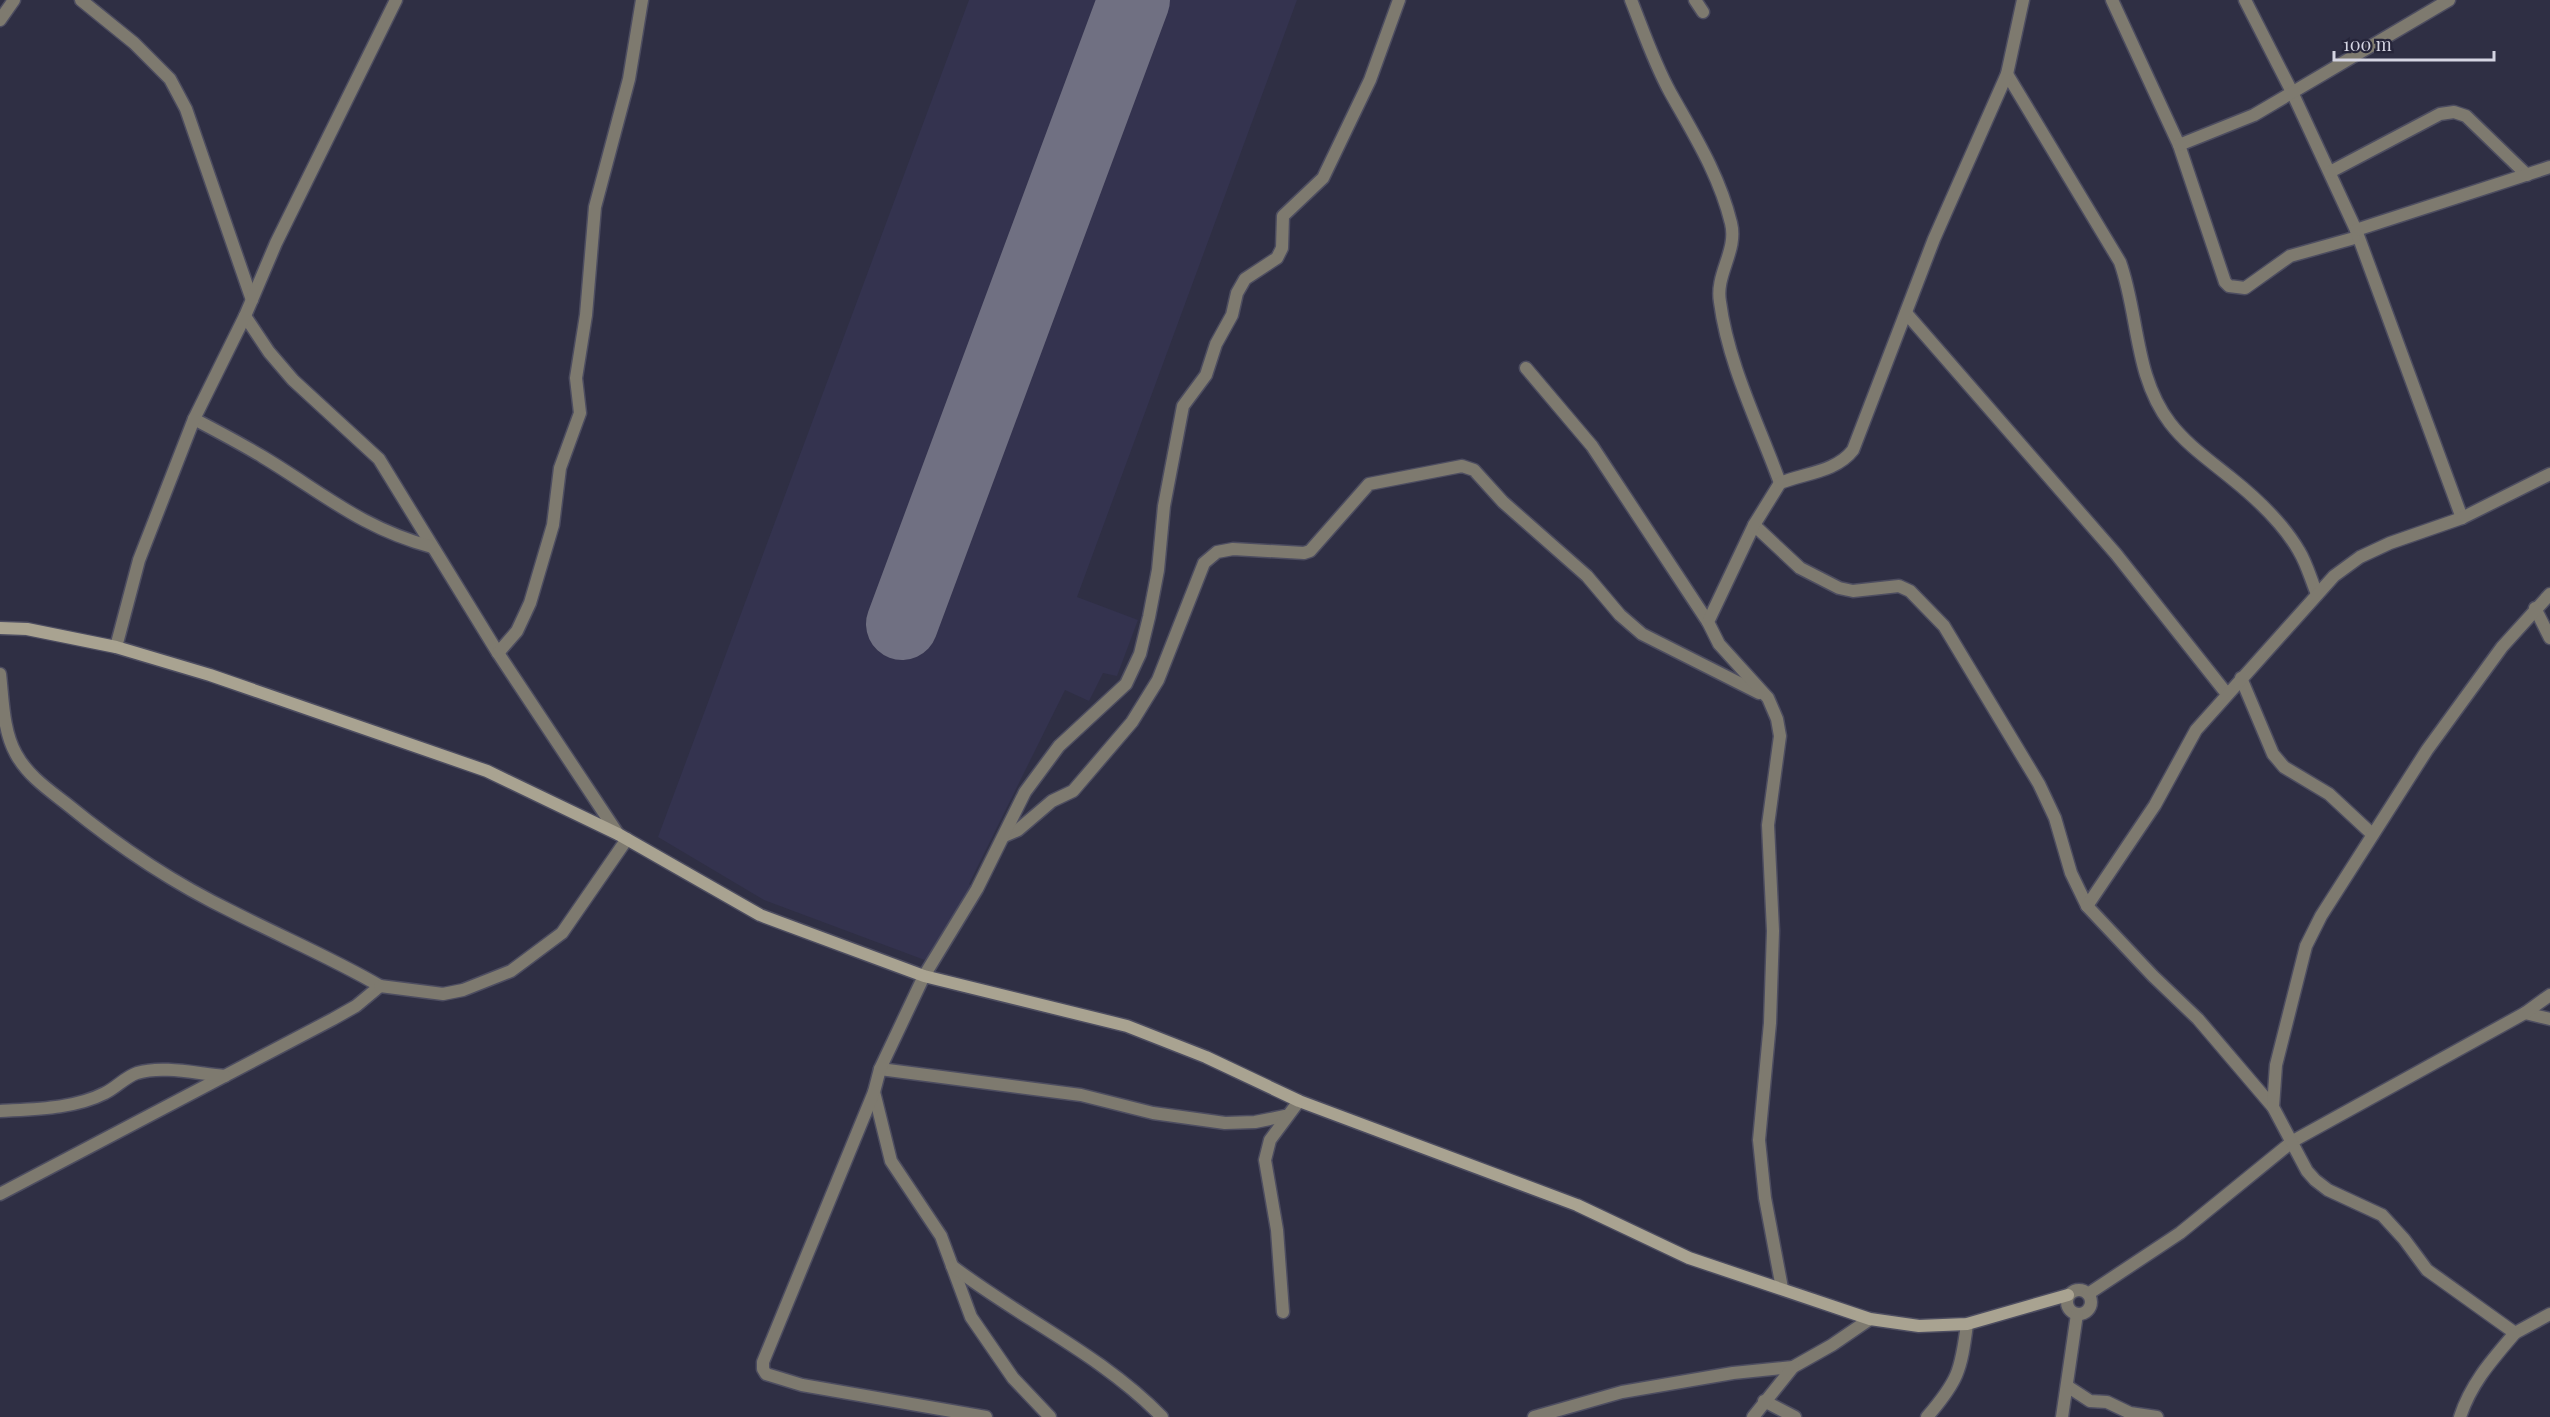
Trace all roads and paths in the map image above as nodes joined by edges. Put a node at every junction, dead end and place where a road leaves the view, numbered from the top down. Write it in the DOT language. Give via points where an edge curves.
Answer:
graph roads {
  1 [pos="14,0"];
  2 [pos="81,0"];
  3 [pos="396,0"];
  4 [pos="642,0"];
  5 [pos="1399,0"];
  6 [pos="1631,0"];
  7 [pos="1695,0"];
  8 [pos="2112,0"];
  9 [pos="2245,0"];
  10 [pos="2449,0"];
  11 [pos="2021,2"];
  12 [pos="1703,12"];
  13 [pos="0,20"];
  14 [pos="2007,74"];
  15 [pos="2292,92"];
  16 [pos="2179,145"];
  17 [pos="2550,167"];
  18 [pos="2330,172"];
  19 [pos="2527,175"];
  20 [pos="2357,234"];
  21 [pos="252,300"];
  22 [pos="1906,313"];
  23 [pos="245,316"];
  24 [pos="1526,368"];
  25 [pos="194,419"];
  26 [pos="2550,474"];
  27 [pos="1780,483"];
  28 [pos="2462,518"];
  29 [pos="1754,525"];
  30 [pos="432,547"];
  31 [pos="2317,594"];
  32 [pos="2550,594"];
  33 [pos="2535,608"];
  34 [pos="1708,622"];
  35 [pos="0,628"];
  36 [pos="2550,638"];
  37 [pos="116,647"];
  38 [pos="498,653"];
  39 [pos="0,674"];
  40 [pos="2241,678"];
  41 [pos="2227,694"];
  42 [pos="1768,698"];
  43 [pos="8,733"];
  44 [pos="0,747"];
  45 [pos="2372,834"];
  46 [pos="622,836"];
  47 [pos="1004,836"];
  48 [pos="2087,906"];
  49 [pos="924,976"];
  50 [pos="380,986"];
  51 [pos="2550,995"];
  52 [pos="2525,1013"];
  53 [pos="2550,1019"];
  54 [pos="880,1069"];
  55 [pos="226,1076"];
  56 [pos="874,1092"];
  57 [pos="1299,1101"];
  58 [pos="2273,1107"];
  59 [pos="0,1110"];
  60 [pos="1285,1116"];
  61 [pos="2293,1141"];
  62 [pos="0,1194"];
  63 [pos="951,1265"];
  64 [pos="1782,1288"];
  65 [pos="2088,1294"];
  66 [pos="2068,1295"];
  67 [pos="1283,1312"];
  68 [pos="2077,1314"];
  69 [pos="2550,1314"];
  70 [pos="1870,1319"];
  71 [pos="1967,1324"];
  72 [pos="2515,1333"];
  73 [pos="1793,1367"];
  74 [pos="2067,1386"];
  75 [pos="1764,1401"];
  76 [pos="986,1417"];
  77 [pos="1050,1417"];
  78 [pos="1162,1417"];
  79 [pos="1534,1417"];
  80 [pos="1753,1417"];
  81 [pos="1795,1417"];
  82 [pos="1927,1417"];
  83 [pos="2062,1417"];
  84 [pos="2157,1417"];
  85 [pos="2460,1417"];
  1 -- 13 [label="street"];
  2 -- 21 [label="street" via="134,43 170,79 186,109"];
  3 -- 21 [label="street" via="276,243"];
  4 -- 38 [label="street" via="629,79 595,207 576,378 580,413 560,468 553,525 530,603 517,631"];
  5 -- 47 [label="street" via="1370,80 1323,178 1283,216 1282,248 1277,258 1245,279 1206,375 1183,406 1149,617 1140,654 1126,684 1059,746 1024,792"];
  6 -- 27 [label="street" via="1668,90 1718,178 1733,233 1719,282 1720,304 1735,363"];
  7 -- 12 [label="street"];
  8 -- 16 [label="street"];
  9 -- 15 [label="street"];
  10 -- 15 [label="street"];
  11 -- 14 [label="street"];
  14 -- 22 [label="street" via="1934,239"];
  14 -- 31 [label="street" via="2120,262 2128,285 2142,365 2161,408 2196,452 2232,478 2279,523 2300,551"];
  15 -- 16 [label="street" via="2235,125"];
  15 -- 18 [label="street"];
  16 -- 20 [label="street" via="2229,286 2245,288 2290,256"];
  17 -- 19 [label="street"];
  18 -- 19 [label="street" via="2440,114 2454,112 2466,116"];
  18 -- 20 [label="street"];
  19 -- 20 [label="street"];
  20 -- 28 [label="street"];
  21 -- 23 [label="street"];
  22 -- 27 [label="street" via="1853,450 1827,469"];
  22 -- 41 [label="street" via="2116,554"];
  23 -- 25 [label="street"];
  23 -- 30 [label="street" via="293,380 379,459"];
  24 -- 34 [label="street" via="1592,446"];
  25 -- 30 [label="street" via="263,457 350,515 398,538"];
  25 -- 37 [label="street" via="139,560"];
  26 -- 28 [label="street"];
  27 -- 29 [label="street"];
  28 -- 31 [label="street" via="2360,557"];
  29 -- 34 [label="street"];
  29 -- 48 [label="street" via="1800,568 1852,591 1899,586 1910,591 1944,626 2039,784"];
  30 -- 38 [label="street"];
  31 -- 40 [label="street"];
  32 -- 33 [label="street"];
  33 -- 36 [label="street"];
  33 -- 45 [label="street" via="2427,750"];
  34 -- 42 [label="street" via="1719,644"];
  35 -- 37 [label="street" via="27,629"];
  37 -- 46 [label="street" via="210,675 487,771"];
  38 -- 46 [label="street"];
  39 -- 43 [label="street"];
  40 -- 41 [label="street"];
  40 -- 45 [label="street" via="2273,754 2284,767 2329,794"];
  41 -- 48 [label="street" via="2196,730 2155,805"];
  42 -- 47 [label="street" via="1642,634 1587,576 1503,502 1474,470 1462,466 1376,481 1358,494 1304,553 1233,549 1217,552 1204,563 1158,680 1132,722 1073,791 1052,801 1018,830"];
  42 -- 64 [label="street" via="1780,735 1768,825 1773,931 1770,1023 1759,1140"];
  43 -- 44 [label="street"];
  43 -- 50 [label="street" via="17,757 30,773 99,830 231,912 335,959"];
  45 -- 58 [label="street" via="2306,946 2276,1065"];
  46 -- 49 [label="street" via="760,915"];
  46 -- 50 [label="street" via="562,933 511,971 443,994"];
  47 -- 49 [label="street" via="962,916"];
  48 -- 58 [label="street" via="2198,1019"];
  49 -- 54 [label="street"];
  49 -- 57 [label="street" via="1127,1026 1206,1057"];
  50 -- 55 [label="street" via="356,1006"];
  51 -- 52 [label="street"];
  52 -- 53 [label="street"];
  52 -- 61 [label="street"];
  54 -- 56 [label="street"];
  54 -- 60 [label="street" via="1082,1095 1153,1113 1225,1123"];
  55 -- 59 [label="street" via="164,1070 137,1073 105,1093 82,1101 42,1109"];
  55 -- 62 [label="street"];
  56 -- 63 [label="street" via="891,1161 941,1236"];
  56 -- 76 [label="street" via="763,1369 771,1376 802,1385"];
  57 -- 60 [label="street"];
  57 -- 64 [label="street" via="1577,1205 1689,1258"];
  58 -- 61 [label="street"];
  60 -- 67 [label="street" via="1270,1140 1265,1160 1277,1230"];
  61 -- 65 [label="street" via="2180,1233"];
  61 -- 72 [label="street" via="2315,1180 2382,1215 2420,1264"];
  63 -- 77 [label="street" via="976,1326 1013,1378"];
  63 -- 78 [label="street" via="1096,1362"];
  64 -- 70 [label="street"];
  65 -- 66 [label="street" via="2075,1290"];
  65 -- 68 [label="street" via="2089,1308"];
  66 -- 68 [label="street" via="2067,1305"];
  66 -- 71 [label="street"];
  68 -- 74 [label="street"];
  69 -- 72 [label="street"];
  70 -- 71 [label="street" via="1919,1326"];
  70 -- 73 [label="street"];
  71 -- 82 [label="street" via="1958,1376 1952,1389"];
  72 -- 85 [label="street" via="2480,1374"];
  73 -- 75 [label="street"];
  73 -- 79 [label="street" via="1622,1392"];
  74 -- 83 [label="street"];
  74 -- 84 [label="street" via="2090,1401"];
  75 -- 80 [label="street"];
  75 -- 81 [label="street"];
}
